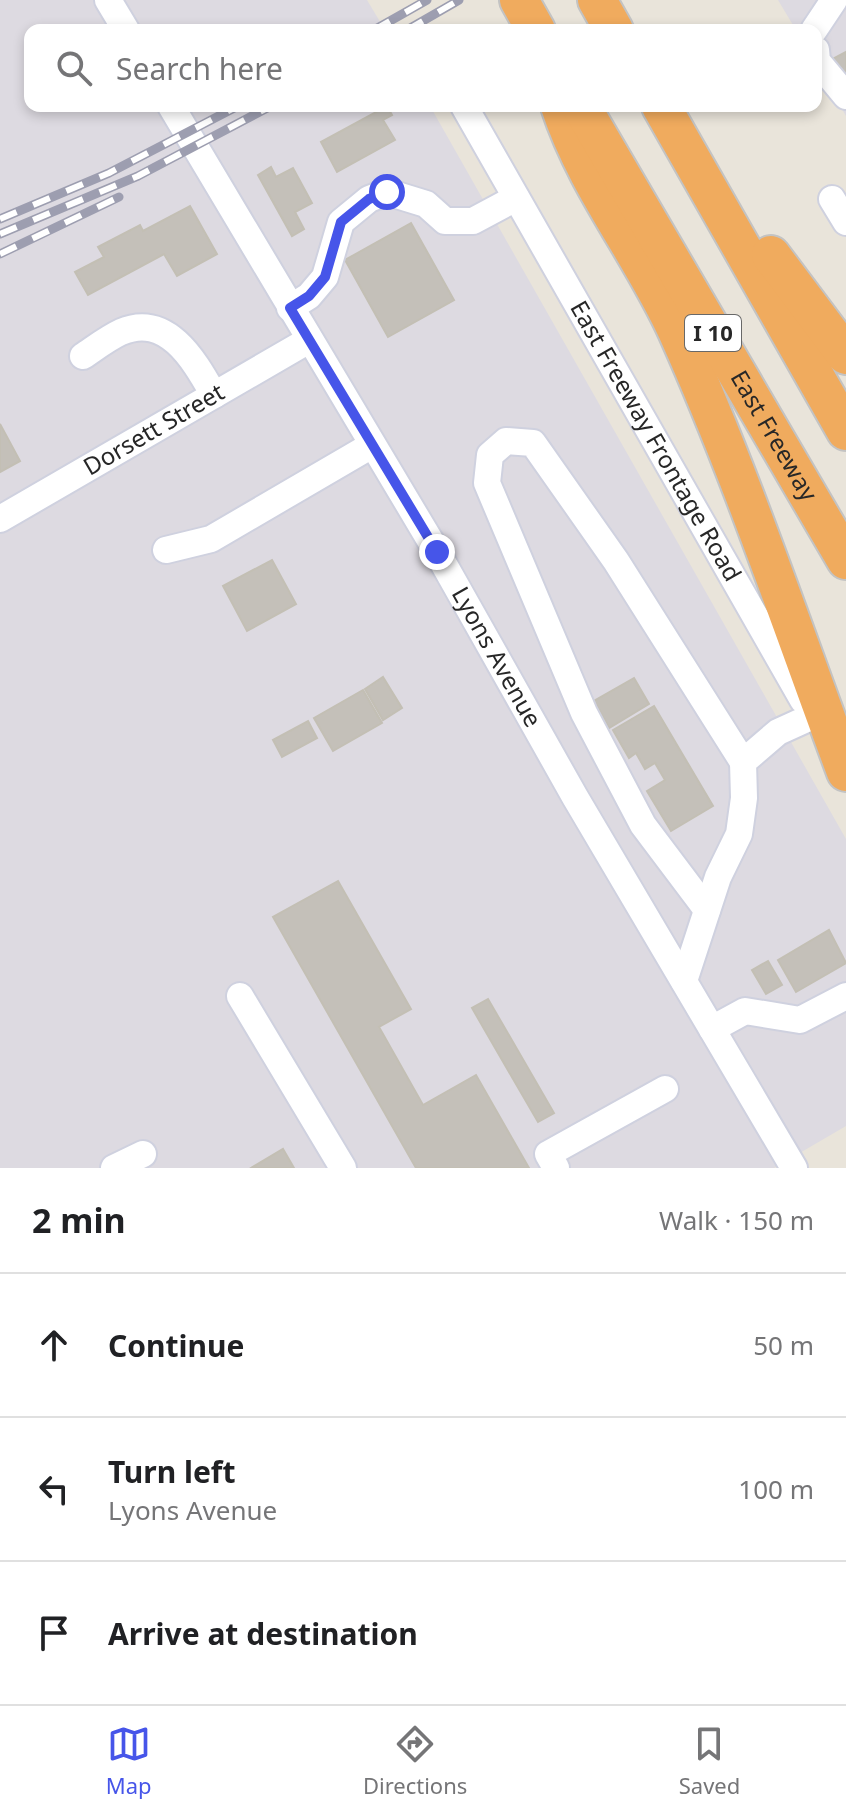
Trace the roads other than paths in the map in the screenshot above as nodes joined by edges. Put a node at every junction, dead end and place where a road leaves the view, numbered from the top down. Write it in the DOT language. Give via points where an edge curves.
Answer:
graph roads {
  1 [pos="834,0"];
  2 [pos="110,1"];
  3 [pos="123,24"];
  4 [pos="818,24"];
  5 [pos="822,67"];
  6 [pos="846,96"];
  7 [pos="175,112"];
  8 [pos="467,112"];
  9 [pos="562,112"];
  10 [pos="585,112"];
  11 [pos="666,112"];
  12 [pos="667,112"];
  13 [pos="516,198"];
  14 [pos="832,199"];
  15 [pos="846,222"];
  16 [pos="290,308"];
  17 [pos="309,340"];
  18 [pos="846,355"];
  19 [pos="83,356"];
  20 [pos="214,395"];
  21 [pos="846,431"];
  22 [pos="372,445"];
  23 [pos="0,519"];
  24 [pos="166,550"];
  25 [pos="846,560"];
  26 [pos="811,717"];
  27 [pos="743,762"];
  28 [pos="846,772"];
  29 [pos="846,779"];
  30 [pos="707,910"];
  31 [pos="684,981"];
  32 [pos="240,996"];
  33 [pos="846,996"];
  34 [pos="712,1029"];
  35 [pos="665,1089"];
  36 [pos="143,1154"];
  37 [pos="114,1168"];
  38 [pos="343,1168"];
  39 [pos="556,1168"];
  40 [pos="794,1168"];
  1 -- 4 [label="street"];
  2 -- 3 [label="street"];
  5 -- 6 [label="street"];
  7 -- 16 [label="street, Lyons Avenue"];
  8 -- 13 [label="street, East Freeway Frontage Road"];
  9 -- 28 [label="highway" via="573,145 687,355"];
  10 -- 25 [label="highway, East Freeway / I 10"];
  11 -- 21 [label="highway, I 10"];
  12 -- 18 [label="highway"];
  13 -- 16 [label="street" via="473,221 445,221 426,204 387,192 369,199 341,222 325,277"];
  13 -- 26 [label="street, East Freeway Frontage Road"];
  14 -- 15 [label="street"];
  16 -- 17 [label="street, Lyons Avenue"];
  17 -- 20 [label="street, Dorsett Street"];
  17 -- 22 [label="street, Lyons Avenue"];
  19 -- 20 [label="street" via="121,332 144,327 180,342"];
  20 -- 23 [label="street, Dorsett Street"];
  22 -- 24 [label="street" via="211,539"];
  22 -- 31 [label="street, Lyons Avenue"];
  26 -- 27 [label="street" via="778,732"];
  26 -- 29 [label="street, East Freeway Frontage Road"];
  27 -- 30 [label="street" via="739,834"];
  27 -- 30 [label="street" via="616,561 533,443 506,441 490,455 487,483 578,699 643,825"];
  30 -- 31 [label="street"];
  31 -- 34 [label="street, Lyons Avenue"];
  32 -- 38 [label="street"];
  33 -- 34 [label="street" via="800,1020 745,1011"];
  34 -- 40 [label="street, Lyons Avenue"];
  35 -- 39 [label="street" via="548,1154"];
  36 -- 37 [label="street"];
}
